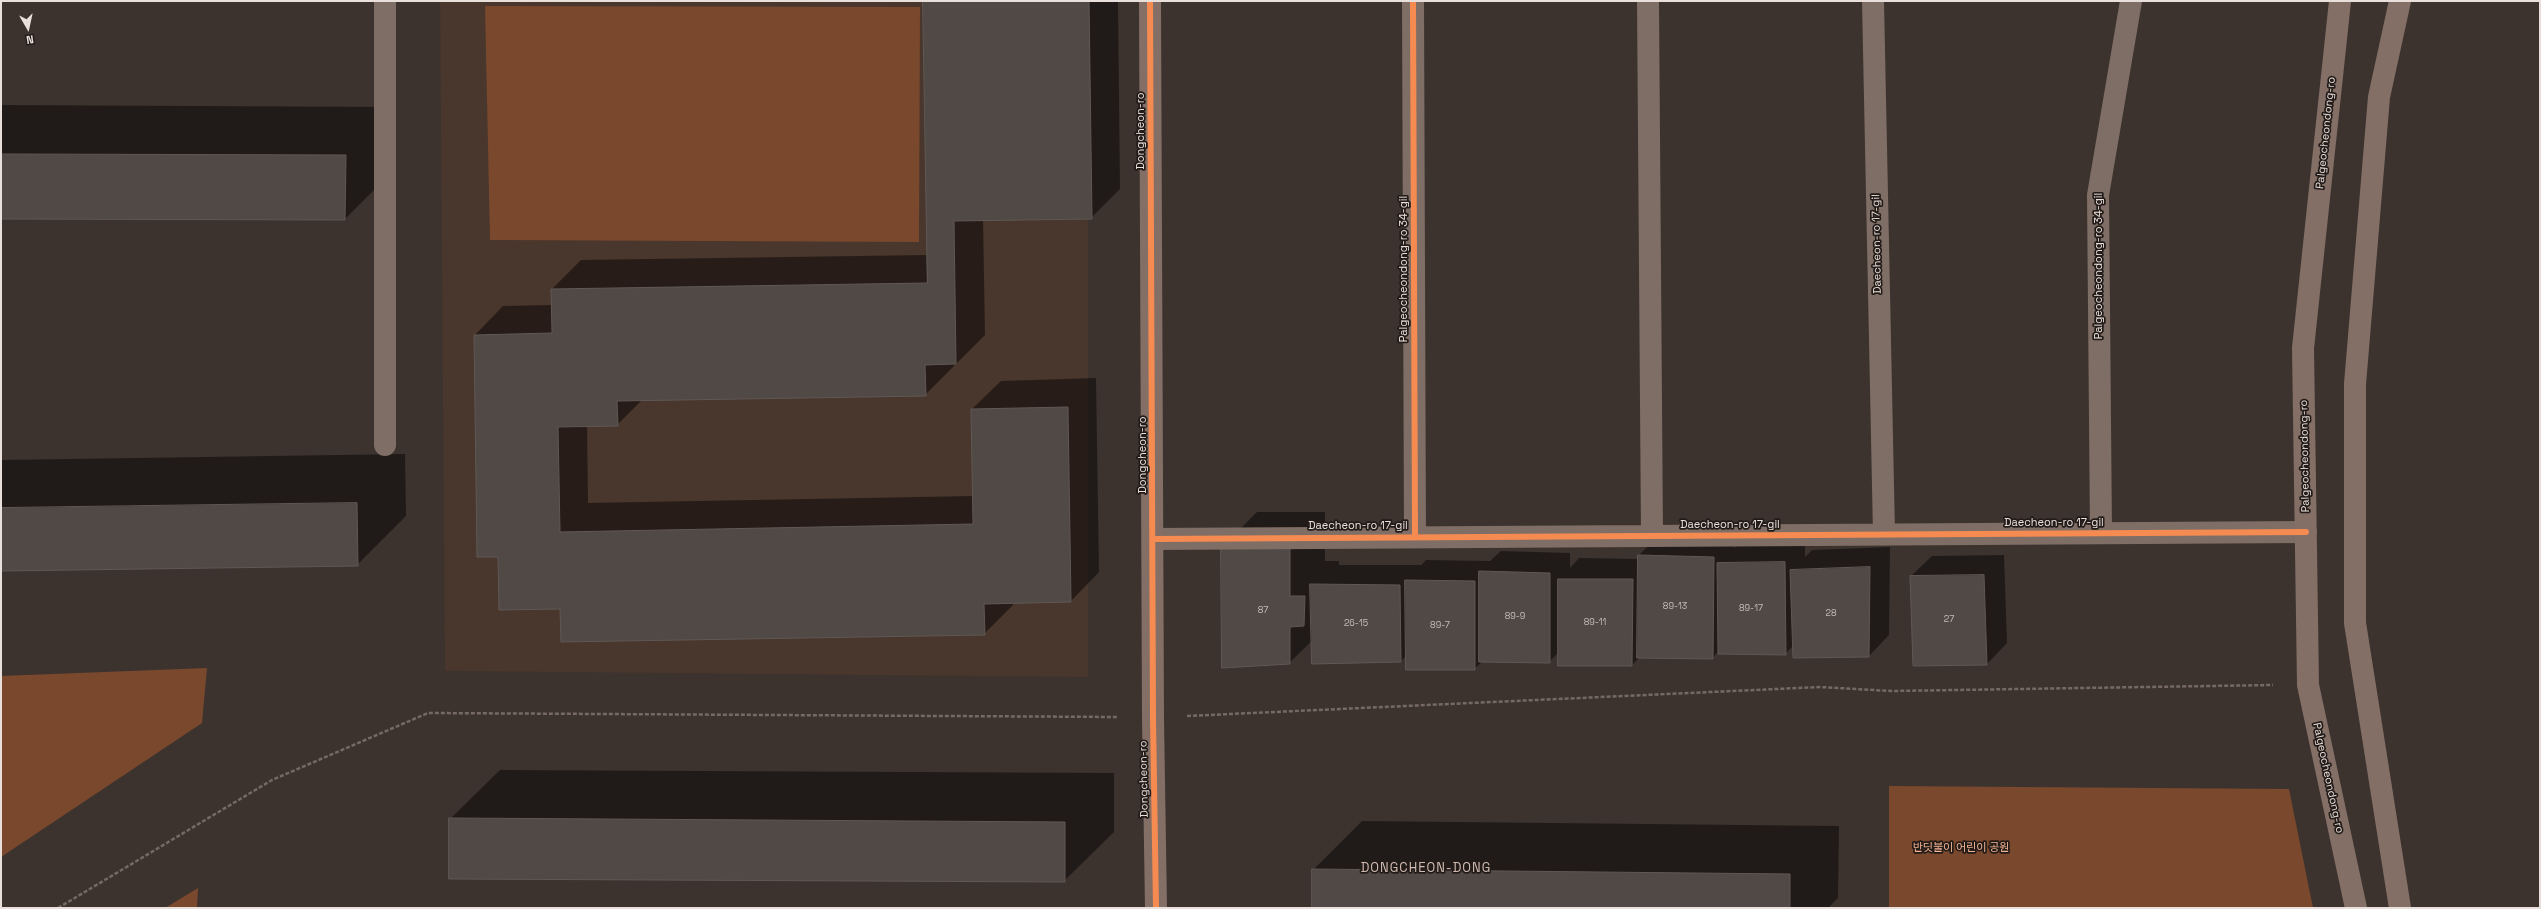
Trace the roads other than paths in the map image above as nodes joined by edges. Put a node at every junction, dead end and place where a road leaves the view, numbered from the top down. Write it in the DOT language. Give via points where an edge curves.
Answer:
graph roads {
  1 [pos="385,1"];
  2 [pos="1150,1"];
  3 [pos="1413,1"];
  4 [pos="1648,1"];
  5 [pos="1873,1"];
  6 [pos="2131,1"];
  7 [pos="2340,1"];
  8 [pos="2400,1"];
  9 [pos="385,445"];
  10 [pos="2306,532"];
  11 [pos="2100,533"];
  12 [pos="1884,534"];
  13 [pos="1652,535"];
  14 [pos="1415,536"];
  15 [pos="1153,539"];
  16 [pos="1156,908"];
  17 [pos="2356,908"];
  18 [pos="2400,908"];
  1 -- 9 [label="street"];
  2 -- 15 [label="main road, Dongcheon-ro"];
  3 -- 14 [label="street, Palgeocheondong-ro 34-gil"];
  4 -- 13 [label="street"];
  5 -- 12 [label="street, Daecheon-ro 17-gil"];
  6 -- 11 [label="street, Palgeocheondong-ro 34-gil" via="2098,195"];
  7 -- 10 [label="main road, Palgeocheondong-ro" via="2303,348"];
  8 -- 18 [label="main road" via="2379,97 2356,384 2355,623"];
  10 -- 11 [label="street, Daecheon-ro 17-gil"];
  10 -- 17 [label="main road, Palgeocheondong-ro" via="2308,685"];
  11 -- 12 [label="street, Daecheon-ro 17-gil"];
  12 -- 13 [label="street, Daecheon-ro 17-gil"];
  13 -- 14 [label="street, Daecheon-ro 17-gil"];
  14 -- 15 [label="street, Daecheon-ro 17-gil"];
  15 -- 16 [label="main road, Dongcheon-ro"];
}
